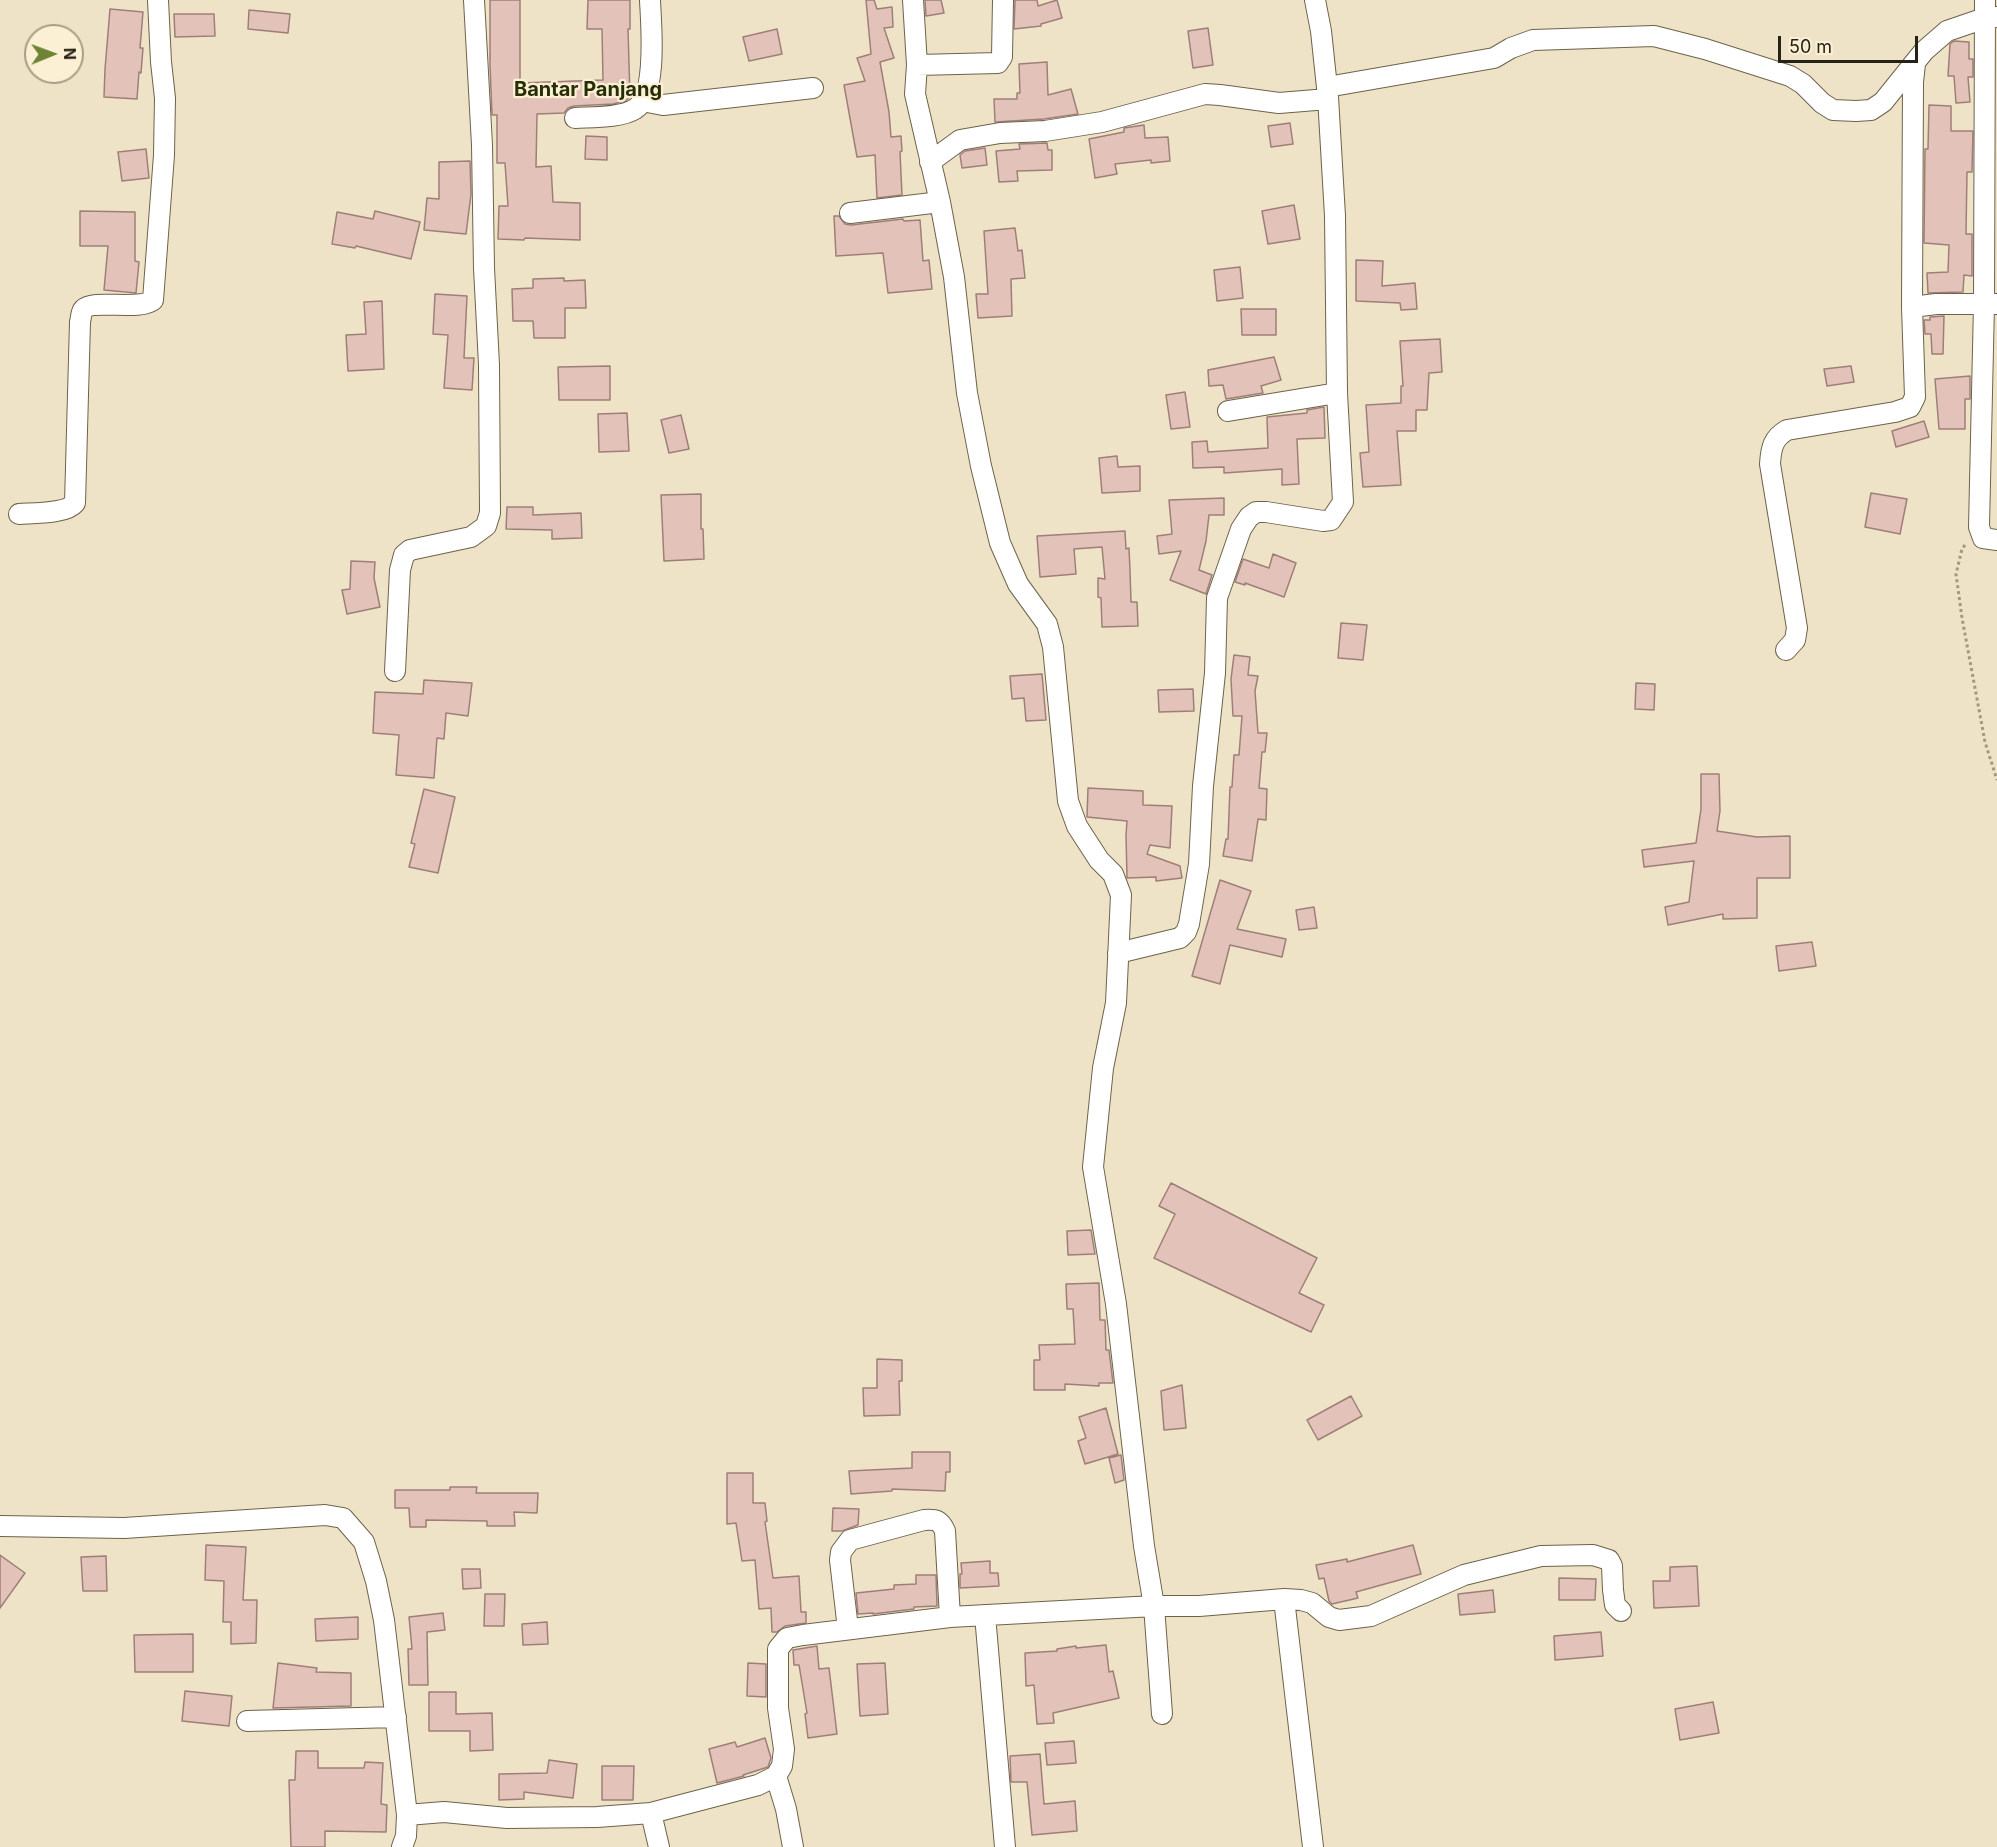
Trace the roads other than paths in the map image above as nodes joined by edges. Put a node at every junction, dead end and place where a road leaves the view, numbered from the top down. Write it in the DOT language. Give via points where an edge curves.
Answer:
graph roads {
  1 [pos="158,0"];
  2 [pos="474,0"];
  3 [pos="650,0"];
  4 [pos="913,0"];
  5 [pos="1003,0"];
  6 [pos="1315,0"];
  7 [pos="1989,12"];
  8 [pos="1915,64"];
  9 [pos="917,65"];
  10 [pos="813,88"];
  11 [pos="1327,93"];
  12 [pos="642,101"];
  13 [pos="575,118"];
  14 [pos="930,162"];
  15 [pos="940,202"];
  16 [pos="850,213"];
  17 [pos="1990,304"];
  18 [pos="1912,307"];
  19 [pos="1337,393"];
  20 [pos="1228,411"];
  21 [pos="19,514"];
  22 [pos="1990,539"];
  23 [pos="1786,650"];
  24 [pos="395,672"];
  25 [pos="1118,952"];
  26 [pos="0,1526"];
  27 [pos="1284,1599"];
  28 [pos="1154,1606"];
  29 [pos="1621,1611"];
  30 [pos="985,1615"];
  31 [pos="950,1617"];
  32 [pos="848,1629"];
  33 [pos="1162,1714"];
  34 [pos="396,1717"];
  35 [pos="247,1721"];
  36 [pos="776,1776"];
  37 [pos="651,1813"];
  38 [pos="407,1815"];
  39 [pos="402,1847"];
  40 [pos="659,1847"];
  41 [pos="793,1847"];
  42 [pos="1005,1847"];
  43 [pos="1313,1847"];
  1 -- 21 [label="street" via="165,98 153,300 83,310 75,503 58,511"];
  2 -- 24 [label="street" via="489,364 490,513 486,526 471,537 410,550 404,555"];
  3 -- 12 [label="street" via="651,66 649,87"];
  4 -- 9 [label="street"];
  5 -- 9 [label="street" via="1002,57 998,63"];
  6 -- 11 [label="street"];
  7 -- 8 [label="street" via="1947,31"];
  7 -- 17 [label="street"];
  8 -- 11 [label="street" via="1883,102 1870,110 1856,111 1833,110 1790,76 1654,36 1533,40 1494,58"];
  8 -- 18 [label="street"];
  9 -- 14 [label="street" via="915,93"];
  10 -- 12 [label="street" via="663,105"];
  11 -- 14 [label="street" via="1279,104 1205,94 1102,122 960,140"];
  11 -- 19 [label="street" via="1335,216"];
  12 -- 13 [label="street" via="636,109 614,115"];
  14 -- 15 [label="street"];
  15 -- 16 [label="street"];
  15 -- 25 [label="street" via="954,278 967,393 991,510 1018,584 1047,624 1053,647 1068,801 1077,826 1113,874 1121,895"];
  17 -- 18 [label="street"];
  17 -- 22 [label="street" via="1979,527"];
  18 -- 23 [label="street" via="1915,397 1910,407 1787,430 1771,448 1770,464 1797,628 1795,640"];
  19 -- 20 [label="street"];
  19 -- 25 [label="street" via="1343,502 1340,508 1331,520 1323,521 1256,512 1241,529 1217,598 1215,674 1199,864 1186,932 1180,938"];
  25 -- 28 [label="street" via="1116,1003 1093,1167 1116,1304"];
  26 -- 34 [label="street" via="124,1528 325,1515 343,1518 364,1542 376,1581"];
  27 -- 28 [label="street"];
  27 -- 29 [label="street" via="1312,1603 1339,1620 1371,1616 1464,1575 1541,1556 1593,1555 1608,1560 1612,1566 1614,1597"];
  27 -- 43 [label="street"];
  28 -- 30 [label="street"];
  28 -- 33 [label="street"];
  30 -- 31 [label="street"];
  30 -- 42 [label="street"];
  31 -- 32 [label="street"];
  31 -- 32 [label="street" via="945,1531 936,1519 924,1520 850,1540 844,1546 840,1560"];
  32 -- 36 [label="street" via="787,1638 778,1649 778,1708 784,1749"];
  34 -- 35 [label="street"];
  34 -- 38 [label="street"];
  36 -- 37 [label="street" via="758,1785"];
  36 -- 41 [label="street"];
  37 -- 38 [label="street" via="507,1818 444,1812"];
  37 -- 40 [label="street"];
  38 -- 39 [label="street"];
}
